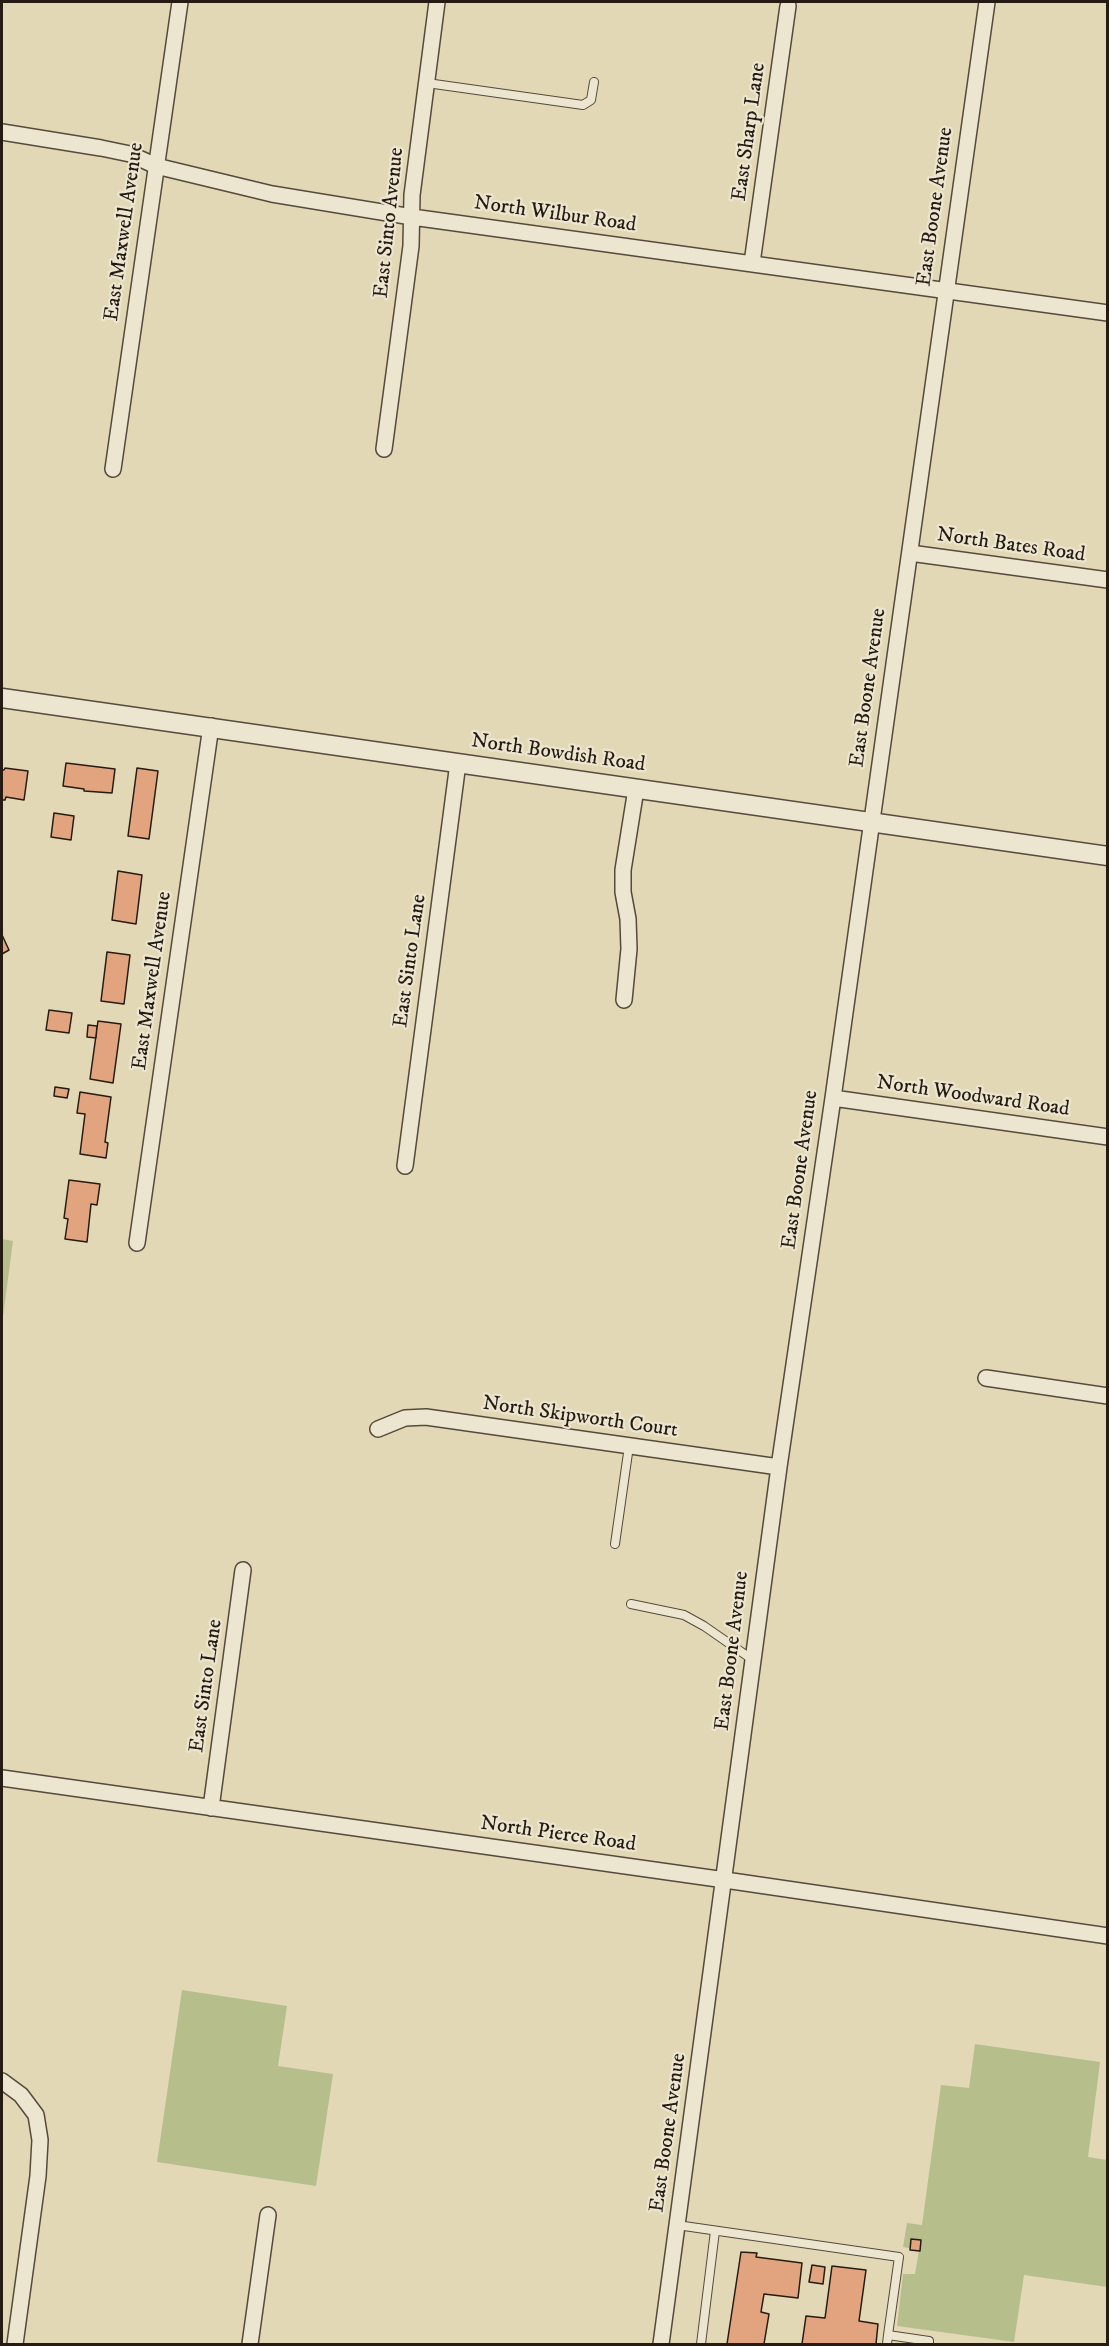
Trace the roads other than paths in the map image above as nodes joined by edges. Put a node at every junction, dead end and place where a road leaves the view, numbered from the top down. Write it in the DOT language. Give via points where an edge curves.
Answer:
graph roads {
  1 [pos="180,2"];
  2 [pos="437,2"];
  3 [pos="987,2"];
  4 [pos="789,6"];
  5 [pos="594,82"];
  6 [pos="427,83"];
  7 [pos="2,132"];
  8 [pos="156,166"];
  9 [pos="412,217"];
  10 [pos="752,263"];
  11 [pos="946,289"];
  12 [pos="1107,313"];
  13 [pos="384,449"];
  14 [pos="113,469"];
  15 [pos="910,553"];
  16 [pos="1107,580"];
  17 [pos="2,698"];
  18 [pos="211,726"];
  19 [pos="458,763"];
  20 [pos="636,789"];
  21 [pos="871,822"];
  22 [pos="1107,856"];
  23 [pos="624,1000"];
  24 [pos="833,1098"];
  25 [pos="1107,1137"];
  26 [pos="405,1166"];
  27 [pos="137,1243"];
  28 [pos="986,1378"];
  29 [pos="1107,1396"];
  30 [pos="378,1429"];
  31 [pos="629,1446"];
  32 [pos="778,1467"];
  33 [pos="615,1544"];
  34 [pos="243,1570"];
  35 [pos="631,1604"];
  36 [pos="753,1660"];
  37 [pos="2,1778"];
  38 [pos="211,1808"];
  39 [pos="725,1880"];
  40 [pos="1107,1936"];
  41 [pos="2,2081"];
  42 [pos="268,2215"];
  43 [pos="677,2225"];
  44 [pos="716,2231"];
  45 [pos="888,2335"];
  46 [pos="15,2344"];
  47 [pos="250,2344"];
  48 [pos="661,2344"];
  49 [pos="701,2344"];
  50 [pos="887,2344"];
  51 [pos="929,2344"];
  1 -- 8 [label="street, East Maxwell Avenue"];
  2 -- 6 [label="street, East Sinto Avenue"];
  3 -- 11 [label="street, East Boone Avenue"];
  4 -- 10 [label="street, East Sharp Lane"];
  5 -- 6 [label="lane" via="591,100 583,105"];
  6 -- 9 [label="street, East Sinto Avenue"];
  7 -- 8 [label="street, North Wilbur Road" via="101,147"];
  8 -- 9 [label="street, North Wilbur Road" via="272,194"];
  8 -- 14 [label="street, East Maxwell Avenue"];
  9 -- 10 [label="street, North Wilbur Road"];
  9 -- 13 [label="street, East Sinto Avenue"];
  10 -- 11 [label="street, North Wilbur Road"];
  11 -- 12 [label="street, North Wilbur Road"];
  11 -- 15 [label="street, East Boone Avenue"];
  15 -- 16 [label="street, North Bates Road"];
  15 -- 21 [label="street, East Boone Avenue"];
  17 -- 18 [label="street, North Bowdish Road"];
  18 -- 19 [label="street, North Bowdish Road"];
  18 -- 27 [label="street, East Maxwell Avenue"];
  19 -- 20 [label="street, North Bowdish Road"];
  19 -- 26 [label="street, East Sinto Lane"];
  20 -- 21 [label="street, North Bowdish Road"];
  20 -- 23 [label="street" via="623,870 629,948"];
  21 -- 22 [label="street, North Bowdish Road"];
  21 -- 24 [label="street, East Boone Avenue"];
  24 -- 25 [label="street, North Woodward Road"];
  24 -- 32 [label="street, East Boone Avenue"];
  28 -- 29 [label="street"];
  30 -- 31 [label="street, North Skipworth Court" via="405,1418 426,1417"];
  31 -- 32 [label="street, North Skipworth Court"];
  31 -- 33 [label="lane"];
  32 -- 36 [label="street, East Boone Avenue"];
  34 -- 38 [label="street, East Sinto Lane"];
  35 -- 36 [label="lane" via="684,1615"];
  36 -- 39 [label="street, East Boone Avenue"];
  37 -- 38 [label="street, North Pierce Road"];
  38 -- 39 [label="street, North Pierce Road"];
  39 -- 40 [label="street, North Pierce Road"];
  39 -- 43 [label="street, East Boone Avenue"];
  41 -- 46 [label="street" via="21,2095 36,2115 40,2139"];
  42 -- 47 [label="street"];
  43 -- 44 [label="lane"];
  43 -- 48 [label="street, East Boone Avenue"];
  44 -- 45 [label="lane" via="899,2257"];
  44 -- 49 [label="lane"];
  45 -- 50 [label="lane"];
  45 -- 51 [label="lane"];
}
